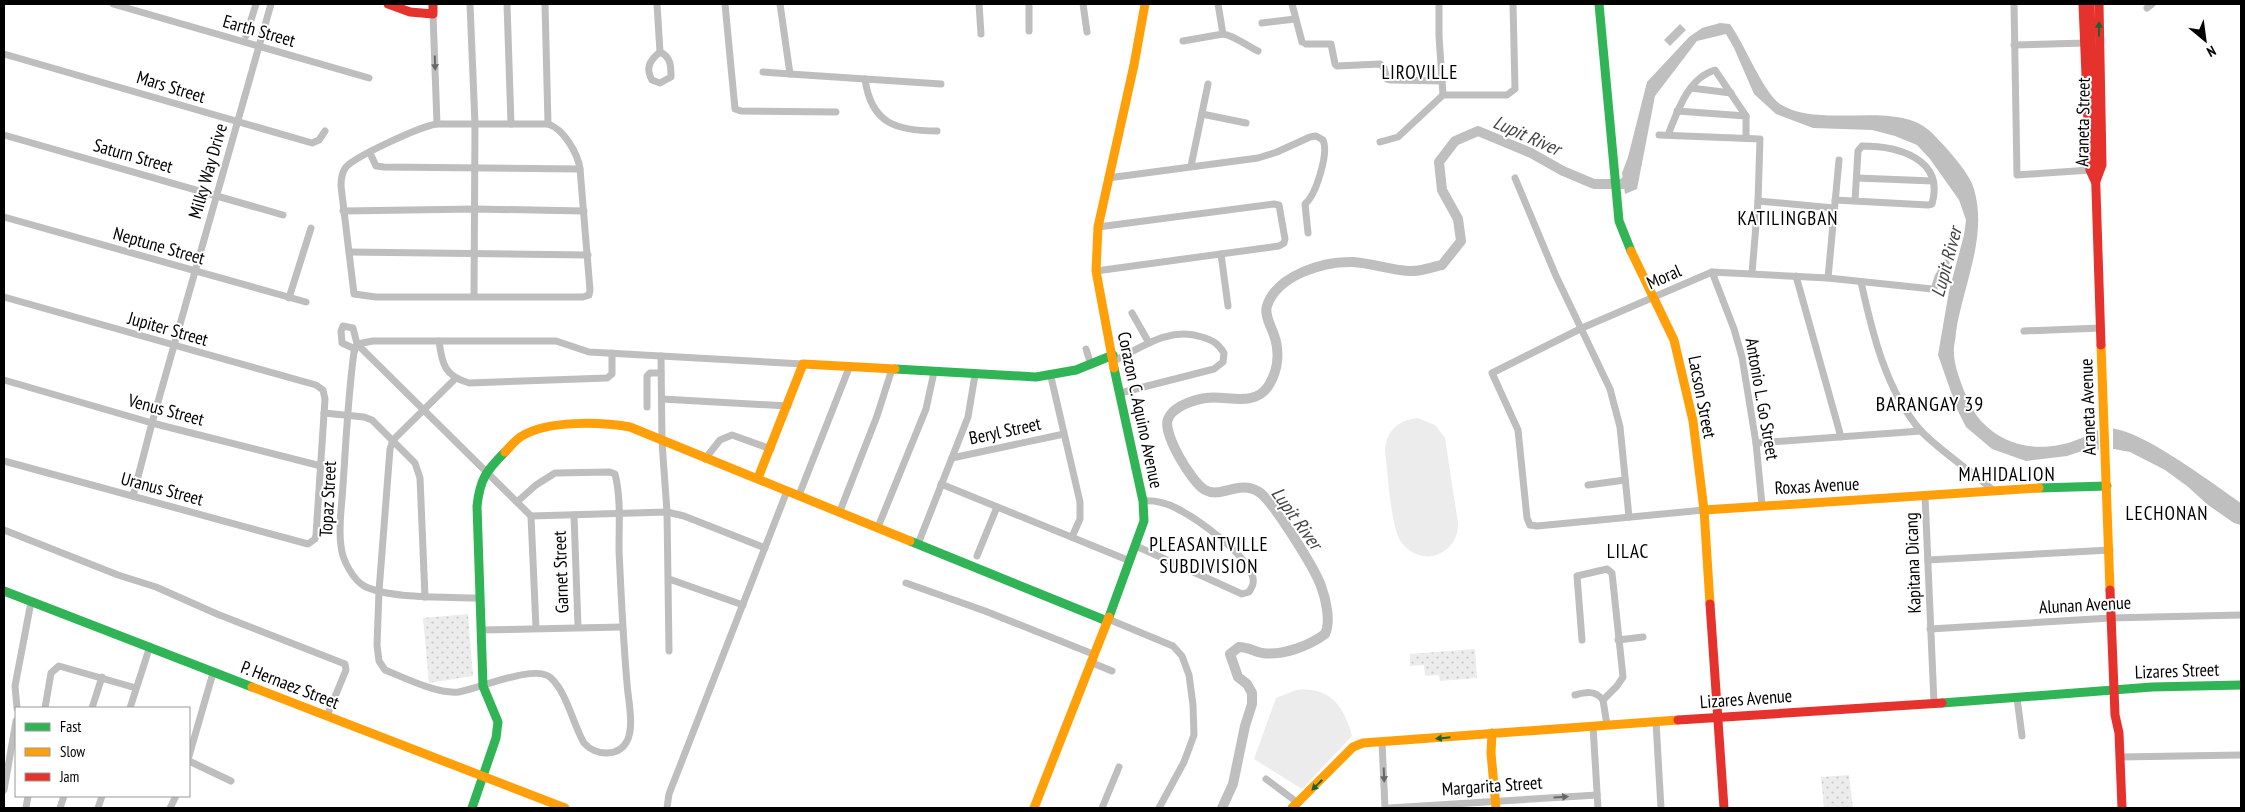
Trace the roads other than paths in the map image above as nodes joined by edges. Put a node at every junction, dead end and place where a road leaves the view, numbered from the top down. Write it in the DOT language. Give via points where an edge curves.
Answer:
graph roads {
  1 [pos="113,4"];
  2 [pos="256,4"];
  3 [pos="271,4"];
  4 [pos="388,4"];
  5 [pos="433,4"];
  6 [pos="470,4"];
  7 [pos="507,4"];
  8 [pos="545,4"];
  9 [pos="657,4"];
  10 [pos="724,4"];
  11 [pos="780,4"];
  12 [pos="980,4"];
  13 [pos="1029,4"];
  14 [pos="1083,4"];
  15 [pos="1145,4"];
  16 [pos="1218,4"];
  17 [pos="1292,4"];
  18 [pos="1439,4"];
  19 [pos="1513,4"];
  20 [pos="1599,4"];
  21 [pos="2014,4"];
  22 [pos="2084,4"];
  23 [pos="2090,4"];
  24 [pos="2099,4"];
  25 [pos="410,8"];
  26 [pos="433,14"];
  27 [pos="1295,19"];
  28 [pos="1262,23"];
  29 [pos="1029,32"];
  30 [pos="1087,32"];
  31 [pos="980,34"];
  32 [pos="1223,34"];
  33 [pos="246,36"];
  34 [pos="1183,41"];
  35 [pos="2085,43"];
  36 [pos="2014,44"];
  37 [pos="259,47"];
  38 [pos="1258,51"];
  39 [pos="660,52"];
  40 [pos="4,54"];
  41 [pos="763,72"];
  42 [pos="790,74"];
  43 [pos="369,78"];
  44 [pos="866,79"];
  45 [pos="1442,80"];
  46 [pos="941,84"];
  47 [pos="1208,84"];
  48 [pos="1691,88"];
  49 [pos="1731,93"];
  50 [pos="1443,94"];
  51 [pos="1677,111"];
  52 [pos="836,112"];
  53 [pos="1202,114"];
  54 [pos="1746,116"];
  55 [pos="238,122"];
  56 [pos="1246,123"];
  57 [pos="437,124"];
  58 [pos="475,124"];
  59 [pos="511,124"];
  60 [pos="548,124"];
  61 [pos="325,131"];
  62 [pos="937,131"];
  63 [pos="1668,134"];
  64 [pos="4,135"];
  65 [pos="1659,135"];
  66 [pos="1746,138"];
  67 [pos="1380,142"];
  68 [pos="370,153"];
  69 [pos="1839,160"];
  70 [pos="1191,166"];
  71 [pos="475,167"];
  72 [pos="580,169"];
  73 [pos="2090,170"];
  74 [pos="1108,178"];
  75 [pos="1515,178"];
  76 [pos="1856,178"];
  77 [pos="1934,181"];
  78 [pos="2096,181"];
  79 [pos="216,196"];
  80 [pos="1836,200"];
  81 [pos="1758,201"];
  82 [pos="1855,201"];
  83 [pos="1834,208"];
  84 [pos="475,209"];
  85 [pos="343,211"];
  86 [pos="584,211"];
  87 [pos="283,215"];
  88 [pos="4,217"];
  89 [pos="1098,227"];
  90 [pos="311,228"];
  91 [pos="1308,233"];
  92 [pos="349,252"];
  93 [pos="474,254"];
  94 [pos="1221,254"];
  95 [pos="588,255"];
  96 [pos="1946,263"];
  97 [pos="1096,271"];
  98 [pos="194,272"];
  99 [pos="1712,272"];
  100 [pos="1752,273"];
  101 [pos="1796,276"];
  102 [pos="1828,278"];
  103 [pos="1861,282"];
  104 [pos="474,296"];
  105 [pos="4,297"];
  106 [pos="1655,297"];
  107 [pos="289,298"];
  108 [pos="306,302"];
  109 [pos="1228,306"];
  110 [pos="1132,313"];
  111 [pos="1582,328"];
  112 [pos="2101,328"];
  113 [pos="2024,331"];
  114 [pos="439,342"];
  115 [pos="1150,343"];
  116 [pos="356,346"];
  117 [pos="174,347"];
  118 [pos="1086,349"];
  119 [pos="612,352"];
  120 [pos="661,356"];
  121 [pos="1113,358"];
  122 [pos="803,364"];
  123 [pos="1091,365"];
  124 [pos="849,368"];
  125 [pos="892,370"];
  126 [pos="934,372"];
  127 [pos="661,373"];
  128 [pos="975,375"];
  129 [pos="1051,377"];
  130 [pos="455,379"];
  131 [pos="4,380"];
  132 [pos="1120,393"];
  133 [pos="662,399"];
  134 [pos="647,406"];
  135 [pos="788,406"];
  136 [pos="423,410"];
  137 [pos="324,413"];
  138 [pos="348,415"];
  139 [pos="152,422"];
  140 [pos="1922,431"];
  141 [pos="1064,434"];
  142 [pos="1841,437"];
  143 [pos="393,440"];
  144 [pos="662,442"];
  145 [pos="1756,443"];
  146 [pos="771,449"];
  147 [pos="952,458"];
  148 [pos="705,459"];
  149 [pos="4,461"];
  150 [pos="321,466"];
  151 [pos="486,471"];
  152 [pos="758,478"];
  153 [pos="1625,480"];
  154 [pos="941,484"];
  155 [pos="1588,484"];
  156 [pos="2108,486"];
  157 [pos="1993,490"];
  158 [pos="787,491"];
  159 [pos="799,495"];
  160 [pos="133,496"];
  161 [pos="1925,496"];
  162 [pos="518,501"];
  163 [pos="1142,501"];
  164 [pos="1762,505"];
  165 [pos="997,507"];
  166 [pos="1704,510"];
  167 [pos="840,511"];
  168 [pos="667,512"];
  169 [pos="618,514"];
  170 [pos="574,515"];
  171 [pos="531,516"];
  172 [pos="1629,517"];
  173 [pos="1530,525"];
  174 [pos="878,527"];
  175 [pos="4,530"];
  176 [pos="1072,537"];
  177 [pos="918,544"];
  178 [pos="1136,546"];
  179 [pos="765,548"];
  180 [pos="2110,550"];
  181 [pos="977,556"];
  182 [pos="1928,560"];
  183 [pos="1130,561"];
  184 [pos="668,579"];
  185 [pos="906,583"];
  186 [pos="4,591"];
  187 [pos="379,591"];
  188 [pos="426,597"];
  189 [pos="480,598"];
  190 [pos="31,602"];
  191 [pos="742,604"];
  192 [pos="2241,614"];
  193 [pos="2110,618"];
  194 [pos="1108,620"];
  195 [pos="578,627"];
  196 [pos="622,627"];
  197 [pos="536,628"];
  198 [pos="1930,629"];
  199 [pos="481,630"];
  200 [pos="1643,637"];
  201 [pos="1582,640"];
  202 [pos="1618,640"];
  203 [pos="150,646"];
  204 [pos="669,651"];
  205 [pos="1092,658"];
  206 [pos="1112,671"];
  207 [pos="213,673"];
  208 [pos="102,677"];
  209 [pos="2241,685"];
  210 [pos="483,686"];
  211 [pos="136,688"];
  212 [pos="2113,690"];
  213 [pos="1575,695"];
  214 [pos="2017,698"];
  215 [pos="1603,700"];
  216 [pos="1934,703"];
  217 [pos="17,707"];
  218 [pos="45,707"];
  219 [pos="92,707"];
  220 [pos="130,707"];
  221 [pos="327,716"];
  222 [pos="1719,717"];
  223 [pos="1656,722"];
  224 [pos="1608,725"];
  225 [pos="15,726"];
  226 [pos="1593,726"];
  227 [pos="1492,733"];
  228 [pos="1479,734"];
  229 [pos="2022,736"];
  230 [pos="1382,742"];
  231 [pos="190,753"];
  232 [pos="1491,753"];
  233 [pos="2241,755"];
  234 [pos="2120,756"];
  235 [pos="190,761"];
  236 [pos="1119,768"];
  237 [pos="6,771"];
  238 [pos="484,776"];
  239 [pos="1266,779"];
  240 [pos="231,781"];
  241 [pos="4,790"];
  242 [pos="1597,795"];
  243 [pos="1295,805"];
  244 [pos="1495,805"];
  245 [pos="472,808"];
  246 [pos="565,808"];
  247 [pos="667,808"];
  248 [pos="1034,808"];
  249 [pos="1102,808"];
  250 [pos="1159,808"];
  251 [pos="1387,808"];
  252 [pos="1598,808"];
  253 [pos="1661,808"];
  254 [pos="1724,808"];
  255 [pos="2122,808"];
  1 -- 37 [label="street, Earth Street"];
  2 -- 33 [label="street"];
  3 -- 37 [label="street, Milky Way Drive"];
  4 -- 25 [label="street"];
  5 -- 26 [label="street"];
  6 -- 58 [label="street"];
  7 -- 59 [label="street"];
  8 -- 60 [label="street"];
  9 -- 39 [label="street"];
  10 -- 52 [label="street" via="735,109"];
  11 -- 42 [label="street"];
  12 -- 31 [label="street"];
  13 -- 29 [label="street"];
  14 -- 30 [label="street"];
  15 -- 74 [label="street, Corazon C. Aquino Avenue"];
  16 -- 32 [label="street"];
  17 -- 27 [label="street"];
  18 -- 45 [label="street"];
  19 -- 50 [label="street" via="1516,89 1507,95"];
  20 -- 106 [label="street, Lacson Street" via="1616,198 1622,232"];
  21 -- 36 [label="street"];
  22 -- 35 [label="street, Araneta Street"];
  23 -- 78 [label="street, Araneta Avenue"];
  78 -- 24 [label="street, Araneta Street, one-way" via="2102,165"];
  25 -- 26 [label="street"];
  26 -- 57 [label="street, one-way"];
  27 -- 28 [label="street"];
  27 -- 45 [label="street" via="1304,43 1331,44 1337,66 1380,64 1390,80"];
  32 -- 34 [label="street"];
  32 -- 38 [label="street" via="1232,35"];
  35 -- 36 [label="street"];
  35 -- 73 [label="street, Araneta Street"];
  36 -- 73 [label="street" via="2017,174"];
  37 -- 43 [label="street, Earth Street"];
  37 -- 55 [label="street, Milky Way Drive"];
  40 -- 55 [label="street, Mars Street"];
  41 -- 42 [label="street"];
  42 -- 44 [label="street"];
  44 -- 46 [label="street"];
  44 -- 62 [label="street" via="870,102 890,123 906,130"];
  45 -- 50 [label="street"];
  47 -- 53 [label="street"];
  48 -- 49 [label="street"];
  48 -- 49 [label="street" via="1698,77 1715,70"];
  48 -- 51 [label="street"];
  49 -- 54 [label="street"];
  50 -- 67 [label="street" via="1398,137"];
  51 -- 54 [label="street"];
  51 -- 63 [label="street"];
  53 -- 56 [label="street"];
  53 -- 70 [label="street"];
  54 -- 66 [label="street"];
  55 -- 61 [label="street, Mars Street" via="312,143 319,140"];
  55 -- 79 [label="street, Milky Way Drive"];
  57 -- 58 [label="street"];
  57 -- 68 [label="street" via="422,127"];
  58 -- 59 [label="street"];
  58 -- 71 [label="street"];
  59 -- 60 [label="street"];
  60 -- 72 [label="street" via="573,150"];
  63 -- 65 [label="street"];
  63 -- 66 [label="street"];
  64 -- 79 [label="street, Saturn Street"];
  66 -- 81 [label="street" via="1761,141"];
  68 -- 71 [label="street" via="376,166"];
  68 -- 85 [label="street" via="346,166 341,186"];
  69 -- 80 [label="street"];
  70 -- 74 [label="street"];
  70 -- 91 [label="street" via="1258,158 1310,137 1320,138 1325,144 1319,180 1311,200 1305,204"];
  71 -- 72 [label="street"];
  71 -- 84 [label="street"];
  72 -- 86 [label="street"];
  73 -- 78 [label="street, Araneta Street"];
  74 -- 89 [label="street, Corazon C. Aquino Avenue"];
  75 -- 111 [label="street" via="1556,276"];
  76 -- 77 [label="street"];
  76 -- 77 [label="street" via="1859,148 1880,146 1905,151 1916,158"];
  76 -- 82 [label="street"];
  77 -- 82 [label="street" via="1932,204"];
  78 -- 112 [label="street, Araneta Avenue"];
  79 -- 87 [label="street, Saturn Street"];
  79 -- 98 [label="street, Milky Way Drive"];
  80 -- 82 [label="street"];
  80 -- 83 [label="street"];
  81 -- 83 [label="street"];
  81 -- 100 [label="street"];
  83 -- 102 [label="street"];
  84 -- 85 [label="street"];
  84 -- 86 [label="street"];
  84 -- 93 [label="street"];
  85 -- 92 [label="street"];
  86 -- 95 [label="street"];
  88 -- 98 [label="street, Neptune Street"];
  89 -- 94 [label="street" via="1278,205 1284,243"];
  89 -- 97 [label="street, Corazon C. Aquino Avenue"];
  90 -- 107 [label="street"];
  92 -- 93 [label="street"];
  92 -- 104 [label="street" via="353,291 357,296"];
  93 -- 95 [label="street"];
  93 -- 104 [label="street"];
  94 -- 97 [label="street"];
  94 -- 109 [label="street"];
  95 -- 104 [label="street" via="590,293 586,297"];
  96 -- 103 [label="street, Moral" via="1934,289"];
  97 -- 121 [label="street, Corazon C. Aquino Avenue"];
  98 -- 107 [label="street, Neptune Street"];
  98 -- 117 [label="street, Milky Way Drive"];
  99 -- 100 [label="street, Moral"];
  99 -- 106 [label="street, Moral"];
  99 -- 145 [label="street, Antonio L. Go Street" via="1739,344"];
  100 -- 101 [label="street, Moral"];
  101 -- 102 [label="street, Moral"];
  101 -- 142 [label="street"];
  102 -- 103 [label="street, Moral"];
  103 -- 140 [label="street" via="1881,357 1901,400"];
  105 -- 117 [label="street, Jupiter Street"];
  106 -- 111 [label="street, Moral"];
  106 -- 166 [label="street, Lacson Street" via="1674,340 1686,385"];
  107 -- 108 [label="street, Neptune Street"];
  110 -- 115 [label="street"];
  111 -- 153 [label="street" via="1614,404 1620,428"];
  111 -- 173 [label="street, Moral" via="1492,373 1518,430"];
  112 -- 113 [label="street"];
  112 -- 156 [label="street, Araneta Avenue"];
  114 -- 116 [label="street" via="373,341"];
  114 -- 119 [label="street" via="556,341 582,350"];
  114 -- 130 [label="street" via="442,361"];
  115 -- 121 [label="street"];
  115 -- 132 [label="street" via="1171,334 1190,333 1214,341 1224,352 1224,358 1214,369"];
  116 -- 136 [label="street"];
  116 -- 138 [label="street, Topaz Street"];
  117 -- 137 [label="street, Jupiter Street" via="316,385 323,390"];
  117 -- 139 [label="street, Milky Way Drive"];
  118 -- 123 [label="street"];
  119 -- 120 [label="street"];
  119 -- 130 [label="street" via="612,374 607,378 469,383"];
  120 -- 122 [label="street"];
  120 -- 127 [label="street"];
  121 -- 123 [label="street"];
  121 -- 132 [label="street, Corazon C. Aquino Avenue"];
  122 -- 124 [label="street"];
  122 -- 135 [label="street"];
  123 -- 129 [label="street"];
  124 -- 125 [label="street"];
  124 -- 159 [label="street"];
  125 -- 126 [label="street"];
  125 -- 167 [label="street"];
  126 -- 128 [label="street"];
  126 -- 174 [label="street" via="926,409"];
  127 -- 133 [label="street"];
  127 -- 134 [label="street" via="647,376"];
  128 -- 129 [label="street"];
  128 -- 147 [label="street" via="968,417"];
  129 -- 141 [label="street"];
  130 -- 136 [label="street"];
  131 -- 139 [label="street, Venus Street"];
  132 -- 163 [label="street, Corazon C. Aquino Avenue"];
  133 -- 135 [label="street"];
  133 -- 144 [label="street"];
  135 -- 146 [label="street"];
  136 -- 143 [label="street"];
  136 -- 151 [label="street"];
  137 -- 138 [label="street"];
  137 -- 150 [label="street"];
  138 -- 143 [label="street" via="372,420"];
  138 -- 187 [label="street, Topaz Street" via="340,545 343,558 354,575 364,586"];
  139 -- 150 [label="street, Venus Street"];
  139 -- 160 [label="street, Milky Way Drive"];
  140 -- 142 [label="street"];
  140 -- 157 [label="street"];
  141 -- 147 [label="street, Beryl Street"];
  141 -- 176 [label="street" via="1081,510"];
  142 -- 145 [label="street"];
  143 -- 187 [label="street"];
  143 -- 188 [label="street" via="415,463 420,478"];
  144 -- 148 [label="street"];
  144 -- 151 [label="street" via="622,425 548,426 521,436"];
  144 -- 168 [label="street"];
  145 -- 164 [label="street, Antonio L. Go Street"];
  146 -- 148 [label="street" via="732,435 720,440"];
  146 -- 152 [label="street"];
  147 -- 154 [label="street"];
  148 -- 152 [label="street"];
  149 -- 160 [label="street, Uranus Street"];
  150 -- 160 [label="street, Uranus Street" via="316,535 312,542 305,543"];
  151 -- 162 [label="street"];
  151 -- 189 [label="street" via="476,506"];
  152 -- 158 [label="street"];
  153 -- 155 [label="street"];
  153 -- 172 [label="street"];
  154 -- 165 [label="street"];
  154 -- 177 [label="street"];
  156 -- 157 [label="street, Roxas Avenue"];
  156 -- 180 [label="street, Araneta Avenue"];
  157 -- 161 [label="street, Roxas Avenue"];
  158 -- 159 [label="street"];
  158 -- 179 [label="street"];
  159 -- 167 [label="street"];
  161 -- 164 [label="street, Roxas Avenue"];
  161 -- 182 [label="street, Kapitana Dicang"];
  162 -- 169 [label="street" via="555,472 610,472 616,478"];
  162 -- 171 [label="street"];
  163 -- 178 [label="street, Corazon C. Aquino Avenue" via="1144,521"];
  163 -- 178 [label="street" via="1176,508 1220,538 1244,562 1253,585 1249,592 1242,594"];
  164 -- 166 [label="street, Roxas Avenue"];
  165 -- 176 [label="street"];
  165 -- 181 [label="street"];
  166 -- 172 [label="street, Roxas Avenue"];
  166 -- 222 [label="street, Lacson Street"];
  167 -- 174 [label="street"];
  168 -- 169 [label="street"];
  168 -- 179 [label="street"];
  168 -- 184 [label="street"];
  169 -- 170 [label="street"];
  169 -- 196 [label="street"];
  170 -- 171 [label="street"];
  170 -- 195 [label="street, Garnet Street"];
  171 -- 197 [label="street"];
  172 -- 173 [label="street, Roxas Avenue"];
  174 -- 177 [label="street"];
  175 -- 221 [label="street" via="156,587 345,664 346,670"];
  176 -- 183 [label="street"];
  177 -- 194 [label="street"];
  178 -- 183 [label="street, Corazon C. Aquino Avenue"];
  179 -- 191 [label="street"];
  180 -- 182 [label="street"];
  180 -- 193 [label="street, Araneta Avenue"];
  182 -- 198 [label="street, Kapitana Dicang"];
  183 -- 194 [label="street, Corazon C. Aquino Avenue"];
  184 -- 191 [label="street"];
  184 -- 204 [label="street"];
  185 -- 205 [label="street" via="985,611"];
  186 -- 190 [label="street, P. Hernaez Street"];
  187 -- 188 [label="street, Topaz Street"];
  187 -- 210 [label="street" via="377,645 379,661 385,670 443,691 458,692"];
  188 -- 189 [label="street, Topaz Street"];
  189 -- 199 [label="street"];
  190 -- 203 [label="street, P. Hernaez Street"];
  190 -- 217 [label="street" via="15,686"];
  191 -- 247 [label="street" via="669,794"];
  192 -- 193 [label="street, Alunan Avenue"];
  193 -- 198 [label="street, Alunan Avenue"];
  193 -- 212 [label="street, Araneta Avenue"];
  194 -- 205 [label="street, Corazon C. Aquino Avenue"];
  194 -- 250 [label="street" via="1173,646 1182,656 1188,674 1194,735 1184,762"];
  195 -- 196 [label="street"];
  195 -- 197 [label="street"];
  196 -- 210 [label="street" via="630,719 628,739 620,750 610,754 590,750 578,733 561,690 550,676 536,673"];
  197 -- 199 [label="street"];
  198 -- 216 [label="street, Kapitana Dicang"];
  199 -- 210 [label="street"];
  200 -- 202 [label="street"];
  201 -- 202 [label="street" via="1577,576 1608,569 1612,573"];
  202 -- 215 [label="street" via="1623,677"];
  203 -- 207 [label="street, P. Hernaez Street"];
  203 -- 211 [label="street"];
  205 -- 206 [label="street"];
  205 -- 248 [label="street, Corazon C. Aquino Avenue"];
  207 -- 221 [label="street, P. Hernaez Street"];
  207 -- 231 [label="street"];
  208 -- 211 [label="street"];
  208 -- 218 [label="street" via="56,666 51,673"];
  208 -- 219 [label="street"];
  209 -- 212 [label="street, Lizares Street"];
  210 -- 238 [label="street" via="498,722"];
  211 -- 220 [label="street"];
  212 -- 214 [label="street, Lizares Avenue"];
  212 -- 234 [label="street, Araneta Avenue"];
  213 -- 215 [label="street" via="1590,692"];
  214 -- 216 [label="street, Lizares Avenue"];
  214 -- 229 [label="street"];
  215 -- 224 [label="street"];
  216 -- 222 [label="street, Lizares Avenue"];
  221 -- 238 [label="street, P. Hernaez Street"];
  222 -- 223 [label="street, Lizares Avenue"];
  222 -- 254 [label="street, Lacson Street"];
  223 -- 224 [label="street, Lizares Avenue"];
  223 -- 253 [label="street"];
  224 -- 226 [label="street, Lizares Avenue"];
  225 -- 237 [label="street"];
  226 -- 227 [label="street, Lizares Avenue"];
  226 -- 242 [label="street"];
  227 -- 228 [label="street, Lizares Avenue"];
  227 -- 232 [label="street"];
  228 -- 230 [label="street, Lizares Avenue, one-way"];
  228 -- 232 [label="street"];
  230 -- 243 [label="street, one-way" via="1358,745"];
  230 -- 251 [label="street, one-way"];
  232 -- 244 [label="street"];
  233 -- 234 [label="street"];
  234 -- 255 [label="street, Araneta Avenue"];
  235 -- 240 [label="street"];
  236 -- 249 [label="street"];
  237 -- 241 [label="street"];
  238 -- 245 [label="street"];
  238 -- 246 [label="street, P. Hernaez Street"];
  239 -- 243 [label="street"];
  244 -- 242 [label="street, Margarita Street, one-way"];
  242 -- 252 [label="street"];
  244 -- 251 [label="street, Margarita Street"];
}
